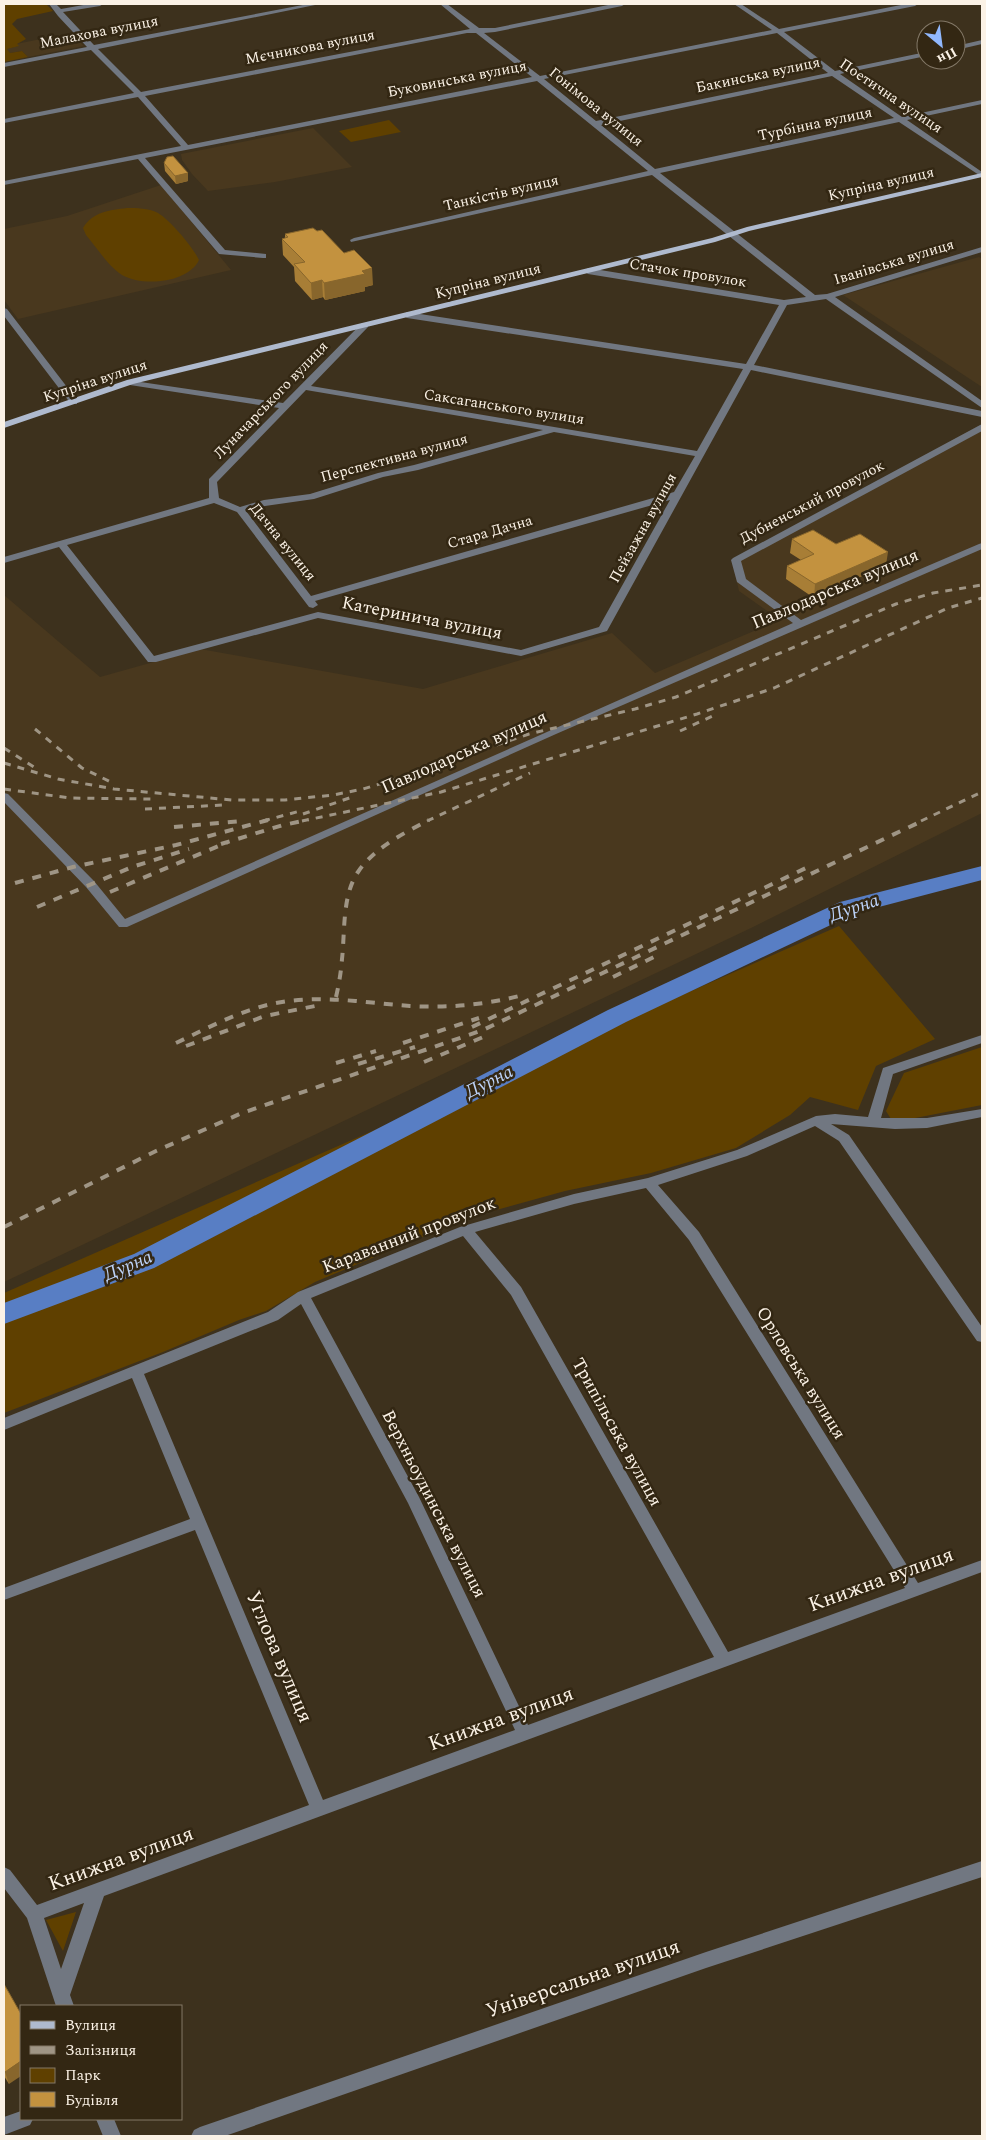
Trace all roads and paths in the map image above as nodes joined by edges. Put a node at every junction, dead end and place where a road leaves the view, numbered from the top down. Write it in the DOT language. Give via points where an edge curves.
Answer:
graph roads {
  1 [pos="52,4"];
  2 [pos="100,4"];
  3 [pos="317,4"];
  4 [pos="442,4"];
  5 [pos="622,4"];
  6 [pos="738,4"];
  7 [pos="915,4"];
  8 [pos="59,11"];
  9 [pos="477,30"];
  10 [pos="778,31"];
  11 [pos="982,42"];
  12 [pos="966,46"];
  13 [pos="93,48"];
  14 [pos="916,56"];
  15 [pos="4,65"];
  16 [pos="833,74"];
  17 [pos="537,77"];
  18 [pos="139,94"];
  19 [pos="982,102"];
  20 [pos="902,120"];
  21 [pos="4,121"];
  22 [pos="595,124"];
  23 [pos="187,148"];
  24 [pos="140,157"];
  25 [pos="654,172"];
  26 [pos="981,176"];
  27 [pos="4,183"];
  28 [pos="730,235"];
  29 [pos="354,240"];
  30 [pos="982,249"];
  31 [pos="263,256"];
  32 [pos="588,271"];
  33 [pos="828,296"];
  34 [pos="813,298"];
  35 [pos="784,303"];
  36 [pos="4,311"];
  37 [pos="407,315"];
  38 [pos="365,325"];
  39 [pos="749,366"];
  40 [pos="130,382"];
  41 [pos="303,387"];
  42 [pos="74,402"];
  43 [pos="982,405"];
  44 [pos="284,406"];
  45 [pos="982,414"];
  46 [pos="4,425"];
  47 [pos="982,427"];
  48 [pos="555,429"];
  49 [pos="701,454"];
  50 [pos="679,494"];
  51 [pos="214,500"];
  52 [pos="240,510"];
  53 [pos="61,544"];
  54 [pos="982,546"];
  55 [pos="4,560"];
  56 [pos="310,599"];
  57 [pos="318,615"];
  58 [pos="798,623"];
  59 [pos="521,653"];
  60 [pos="4,796"];
  61 [pos="982,1039"];
  62 [pos="982,1113"];
  63 [pos="816,1121"];
  64 [pos="871,1122"];
  65 [pos="649,1183"];
  66 [pos="465,1230"];
  67 [pos="303,1296"];
  68 [pos="982,1337"];
  69 [pos="136,1371"];
  70 [pos="4,1424"];
  71 [pos="199,1522"];
  72 [pos="982,1566"];
  73 [pos="914,1590"];
  74 [pos="4,1594"];
  75 [pos="724,1660"];
  76 [pos="524,1733"];
  77 [pos="319,1809"];
  78 [pos="982,1869"];
  79 [pos="4,1875"];
  80 [pos="97,1891"];
  81 [pos="34,1914"];
  82 [pos="63,2001"];
  83 [pos="21,2120"];
  84 [pos="105,2120"];
  85 [pos="4,2126"];
  86 [pos="112,2136"];
  87 [pos="200,2136"];
  1 -- 8 [label="street"];
  2 -- 8 [label="street"];
  3 -- 13 [label="street, Малахова вулиця"];
  4 -- 9 [label="street, Гонімова вулиця"];
  5 -- 9 [label="street, Мєчникова вулиця" via="495,30"];
  6 -- 10 [label="street, Поетична вулиця"];
  7 -- 10 [label="street, Буковинська вулиця"];
  8 -- 13 [label="street"];
  9 -- 17 [label="street, Гонімова вулиця"];
  9 -- 18 [label="street, Мєчникова вулиця"];
  10 -- 16 [label="street, Поетична вулиця"];
  10 -- 17 [label="street, Буковинська вулиця"];
  11 -- 12 [label="street"];
  13 -- 15 [label="street, Малахова вулиця"];
  13 -- 18 [label="street"];
  14 -- 16 [label="street, Бакинська вулиця"];
  16 -- 20 [label="street, Поетична вулиця"];
  16 -- 22 [label="street, Бакинська вулиця"];
  17 -- 22 [label="street, Гонімова вулиця"];
  17 -- 23 [label="street, Буковинська вулиця"];
  18 -- 21 [label="street, Мєчникова вулиця"];
  18 -- 23 [label="street"];
  19 -- 20 [label="street, Турбінна вулиця"];
  20 -- 25 [label="street, Турбінна вулиця"];
  20 -- 26 [label="street, Поетична вулиця"];
  22 -- 25 [label="street, Гонімова вулиця"];
  23 -- 24 [label="street, Буковинська вулиця"];
  24 -- 27 [label="street, Буковинська вулиця"];
  24 -- 31 [label="street" via="222,252"];
  25 -- 28 [label="street, Гонімова вулиця"];
  25 -- 29 [label="street, Танкістів вулиця"];
  26 -- 28 [label="main road, Купріна вулиця"];
  28 -- 32 [label="main road, Купріна вулиця"];
  28 -- 34 [label="street, Іванівська вулиця"];
  30 -- 33 [label="street, Іванівська вулиця"];
  32 -- 35 [label="street, Стачок провулок"];
  32 -- 37 [label="main road, Купріна вулиця"];
  33 -- 34 [label="street, Іванівська вулиця"];
  33 -- 43 [label="street"];
  34 -- 35 [label="street, Іванівська вулиця"];
  35 -- 39 [label="street"];
  36 -- 42 [label="street"];
  37 -- 38 [label="main road, Купріна вулиця"];
  37 -- 39 [label="street"];
  38 -- 40 [label="main road, Купріна вулиця"];
  38 -- 41 [label="street, Луначарського вулиця"];
  39 -- 45 [label="street"];
  39 -- 49 [label="street, Пейзажна вулиця"];
  40 -- 42 [label="main road, Купріна вулиця"];
  40 -- 44 [label="street"];
  41 -- 44 [label="street, Луначарського вулиця"];
  41 -- 48 [label="street, Саксаганського вулиця"];
  42 -- 46 [label="main road, Купріна вулиця"];
  44 -- 51 [label="street, Луначарського вулиця" via="212,481"];
  47 -- 58 [label="street, Дубненський провулок" via="736,560 741,580"];
  48 -- 49 [label="street, Саксаганського вулиця"];
  48 -- 52 [label="street, Перспективна вулиця" via="415,468 381,474 311,497 264,503"];
  49 -- 50 [label="street, Пейзажна вулиця"];
  50 -- 56 [label="street, Стара Дачна"];
  50 -- 59 [label="street, Пейзажна вулиця" via="603,629"];
  51 -- 52 [label="street, Дачна вулиця"];
  51 -- 53 [label="street"];
  52 -- 56 [label="street, Дачна вулиця"];
  53 -- 55 [label="street"];
  53 -- 57 [label="street" via="152,660"];
  54 -- 58 [label="street, Павлодарська вулиця"];
  56 -- 57 [label="street, Дачна вулиця"];
  57 -- 59 [label="street, Катеринича вулиця"];
  58 -- 60 [label="street, Павлодарська вулиця" via="124,924 90,884"];
  61 -- 64 [label="street" via="887,1071"];
  62 -- 64 [label="street, Караванний провулок" via="927,1123"];
  63 -- 64 [label="street, Караванний провулок"];
  63 -- 65 [label="street, Караванний провулок" via="742,1153"];
  63 -- 68 [label="street" via="844,1138"];
  65 -- 66 [label="street, Караванний провулок" via="574,1199"];
  65 -- 73 [label="street, Орловська вулиця" via="694,1236"];
  66 -- 67 [label="street, Караванний провулок"];
  66 -- 75 [label="street, Трипільська вулиця" via="516,1291"];
  67 -- 69 [label="street, Караванний провулок" via="273,1316"];
  67 -- 76 [label="street, Верхньоудинська вулиця" via="414,1501"];
  69 -- 70 [label="street, Караванний провулок"];
  69 -- 71 [label="street, Углова вулиця"];
  71 -- 74 [label="street"];
  71 -- 77 [label="street, Углова вулиця"];
  72 -- 73 [label="street, Книжна вулиця"];
  73 -- 75 [label="street, Книжна вулиця"];
  75 -- 76 [label="street, Книжна вулиця"];
  76 -- 77 [label="street, Книжна вулиця"];
  77 -- 80 [label="street, Книжна вулиця"];
  78 -- 87 [label="street, Універсальна вулиця" via="706,1960"];
  79 -- 81 [label="street"];
  80 -- 81 [label="street, Книжна вулиця"];
  80 -- 82 [label="street"];
  81 -- 82 [label="street"];
  83 -- 85 [label="street"];
  84 -- 86 [label="street"];
}
